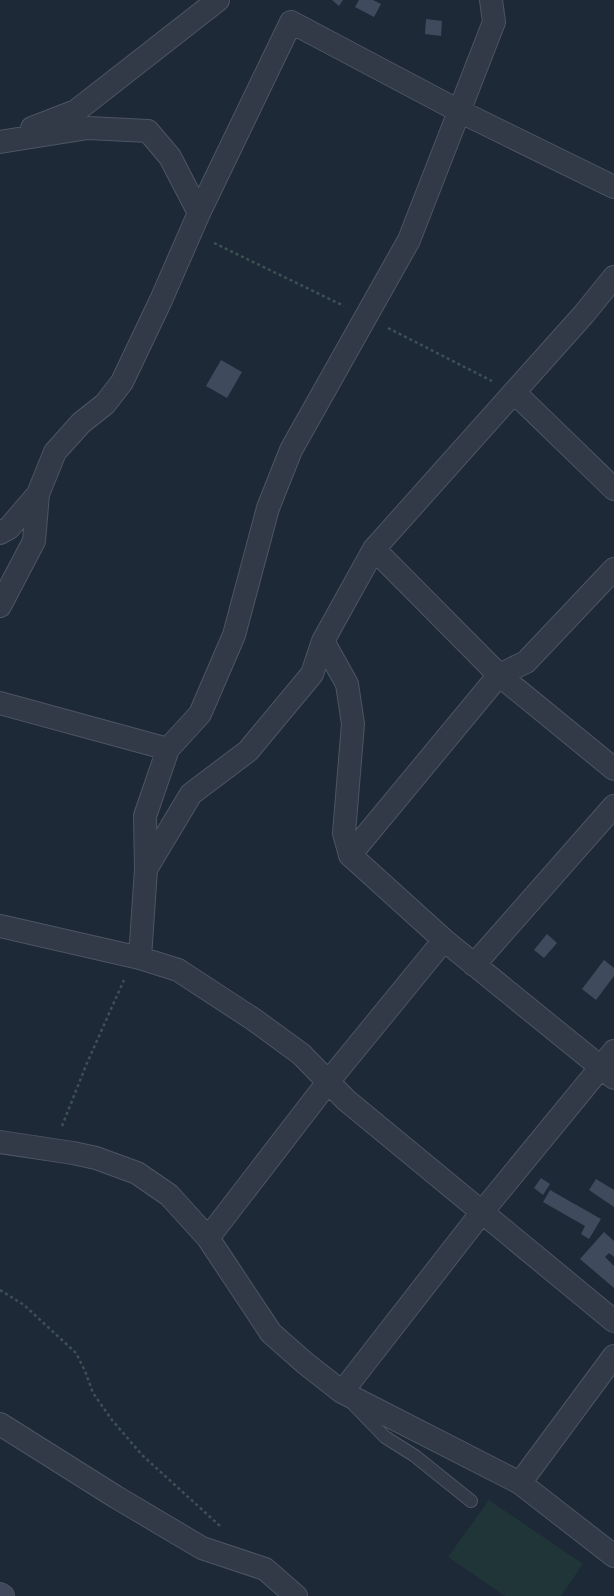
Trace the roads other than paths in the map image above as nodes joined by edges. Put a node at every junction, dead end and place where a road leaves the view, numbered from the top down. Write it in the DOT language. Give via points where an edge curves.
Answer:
graph roads {
  1 [pos="218,0"];
  2 [pos="491,0"];
  3 [pos="458,111"];
  4 [pos="0,142"];
  5 [pos="614,187"];
  6 [pos="200,213"];
  7 [pos="614,277"];
  8 [pos="514,392"];
  9 [pos="614,489"];
  10 [pos="38,494"];
  11 [pos="0,533"];
  12 [pos="374,549"];
  13 [pos="614,569"];
  14 [pos="0,606"];
  15 [pos="323,641"];
  16 [pos="499,675"];
  17 [pos="0,703"];
  18 [pos="168,749"];
  19 [pos="614,769"];
  20 [pos="614,806"];
  21 [pos="350,854"];
  22 [pos="146,869"];
  23 [pos="0,926"];
  24 [pos="444,940"];
  25 [pos="140,958"];
  26 [pos="474,965"];
  27 [pos="614,1051"];
  28 [pos="607,1072"];
  29 [pos="328,1082"];
  30 [pos="0,1142"];
  31 [pos="482,1212"];
  32 [pos="208,1238"];
  33 [pos="614,1321"];
  34 [pos="614,1356"];
  35 [pos="342,1392"];
  36 [pos="0,1424"];
  37 [pos="520,1483"];
  38 [pos="471,1501"];
  39 [pos="614,1556"];
  40 [pos="0,1594"];
  41 [pos="3,1596"];
  42 [pos="296,1596"];
  1 -- 4 [label="street" via="76,111"];
  2 -- 3 [label="street" via="494,22"];
  3 -- 5 [label="street"];
  3 -- 6 [label="street" via="291,22"];
  3 -- 18 [label="street" via="409,240 291,450 268,508 234,635 200,714"];
  4 -- 6 [label="street" via="88,128 148,131 170,157"];
  6 -- 10 [label="street" via="122,382 105,404 81,423 55,452"];
  7 -- 8 [label="street"];
  8 -- 9 [label="street"];
  8 -- 12 [label="street"];
  10 -- 11 [label="street" via="9,528"];
  10 -- 14 [label="street" via="34,541"];
  12 -- 15 [label="street"];
  12 -- 16 [label="street"];
  13 -- 16 [label="street" via="526,662"];
  15 -- 21 [label="street" via="347,684 353,724 344,833"];
  15 -- 22 [label="street" via="312,674 248,751 191,794"];
  16 -- 19 [label="street"];
  16 -- 21 [label="street"];
  17 -- 18 [label="street"];
  18 -- 22 [label="street" via="145,816"];
  20 -- 26 [label="street"];
  21 -- 24 [label="street"];
  22 -- 25 [label="street"];
  23 -- 25 [label="street"];
  24 -- 26 [label="street"];
  24 -- 29 [label="street"];
  25 -- 29 [label="street" via="178,970 253,1019 301,1054"];
  26 -- 28 [label="street"];
  27 -- 28 [label="street"];
  28 -- 31 [label="street"];
  29 -- 31 [label="street" via="346,1100"];
  29 -- 32 [label="street"];
  30 -- 32 [label="street" via="96,1158 137,1173 169,1195"];
  31 -- 33 [label="street"];
  31 -- 35 [label="street"];
  32 -- 35 [label="street" via="271,1333"];
  34 -- 37 [label="street"];
  35 -- 37 [label="street"];
  35 -- 38 [label="lane" via="385,1437 415,1456"];
  36 -- 42 [label="street" via="202,1548 265,1569"];
  37 -- 39 [label="street"];
  40 -- 41 [label="main road"];
}
